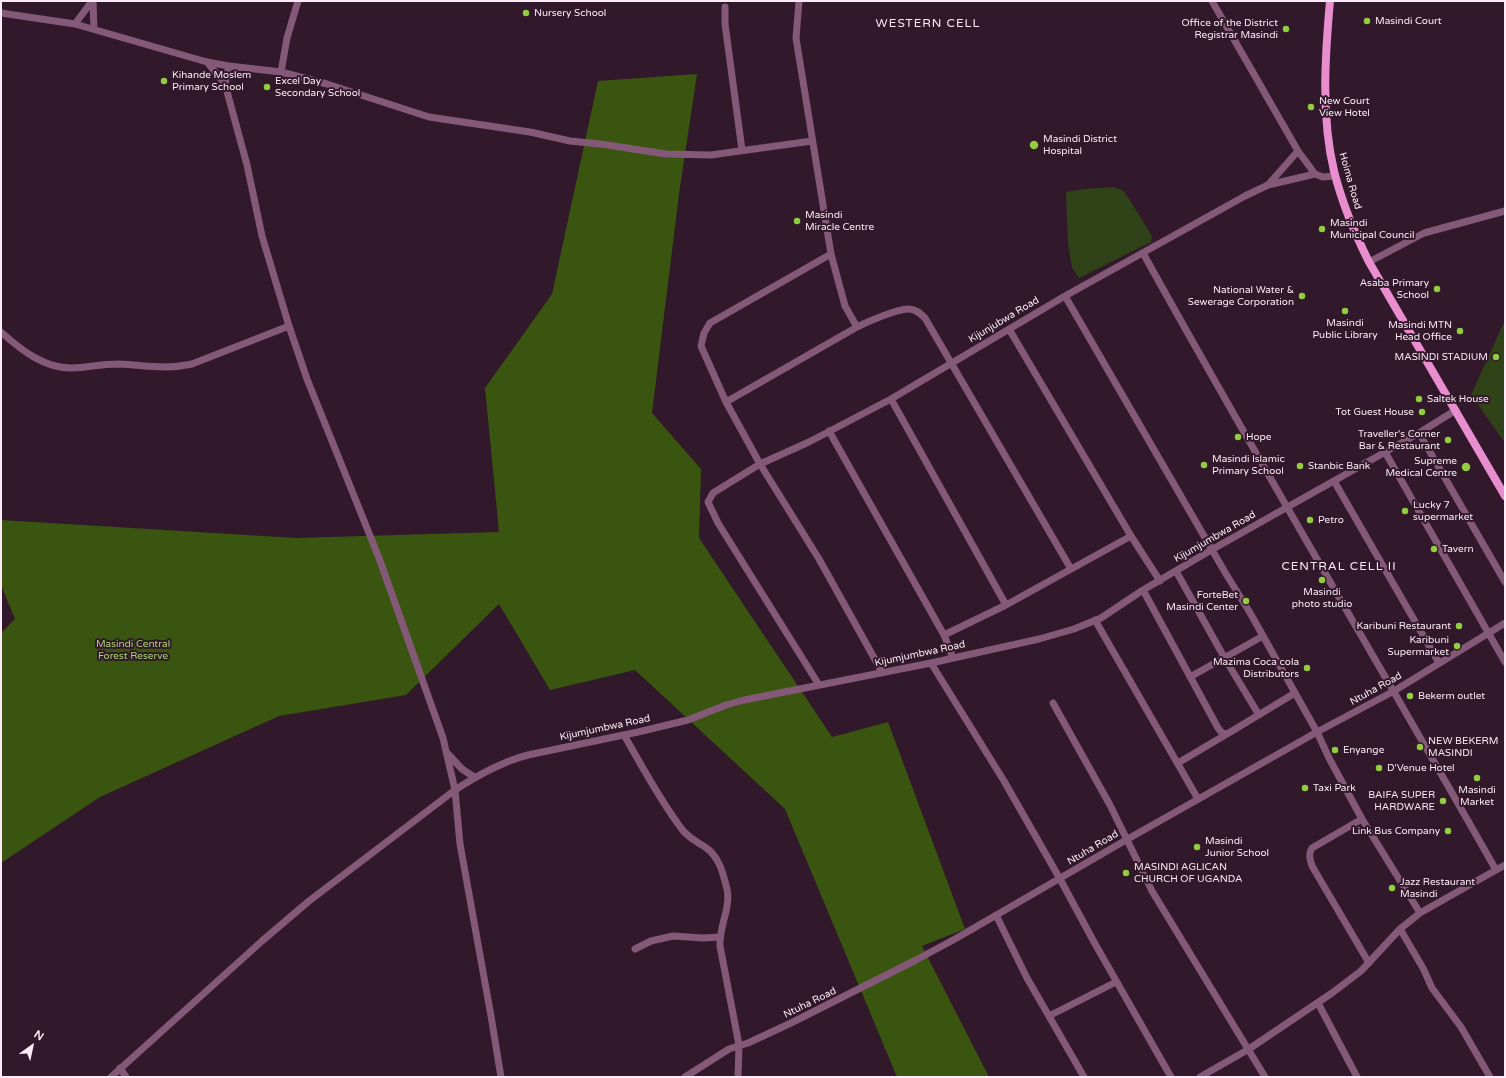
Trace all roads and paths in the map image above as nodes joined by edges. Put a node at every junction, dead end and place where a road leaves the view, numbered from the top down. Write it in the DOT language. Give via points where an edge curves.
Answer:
graph roads {
  1 [pos="92,1"];
  2 [pos="298,1"];
  3 [pos="799,1"];
  4 [pos="1212,1"];
  5 [pos="1330,1"];
  6 [pos="725,7"];
  7 [pos="1,13"];
  8 [pos="75,24"];
  9 [pos="94,29"];
  10 [pos="207,62"];
  11 [pos="230,66"];
  12 [pos="281,72"];
  13 [pos="225,84"];
  14 [pos="812,140"];
  15 [pos="742,150"];
  16 [pos="1298,151"];
  17 [pos="1315,174"];
  18 [pos="1336,176"];
  19 [pos="1268,185"];
  20 [pos="1505,210"];
  21 [pos="1143,253"];
  22 [pos="831,254"];
  23 [pos="1369,262"];
  24 [pos="1065,296"];
  25 [pos="289,326"];
  26 [pos="857,327"];
  27 [pos="1009,329"];
  28 [pos="1,332"];
  29 [pos="952,363"];
  30 [pos="891,399"];
  31 [pos="726,402"];
  32 [pos="1456,410"];
  33 [pos="829,431"];
  34 [pos="1419,433"];
  35 [pos="1385,452"];
  36 [pos="760,464"];
  37 [pos="1334,481"];
  38 [pos="1505,496"];
  39 [pos="1287,508"];
  40 [pos="1131,536"];
  41 [pos="1212,549"];
  42 [pos="1071,569"];
  43 [pos="1176,571"];
  44 [pos="1160,581"];
  45 [pos="1505,582"];
  46 [pos="1142,590"];
  47 [pos="1006,606"];
  48 [pos="1095,620"];
  49 [pos="1505,623"];
  50 [pos="1488,632"];
  51 [pos="944,635"];
  52 [pos="1263,636"];
  53 [pos="1224,657"];
  54 [pos="953,658"];
  55 [pos="1505,662"];
  56 [pos="931,663"];
  57 [pos="1439,663"];
  58 [pos="882,672"];
  59 [pos="1190,677"];
  60 [pos="819,685"];
  61 [pos="1394,691"];
  62 [pos="1295,693"];
  63 [pos="1053,703"];
  64 [pos="1259,715"];
  65 [pos="1317,732"];
  66 [pos="1228,734"];
  67 [pos="624,735"];
  68 [pos="448,754"];
  69 [pos="1178,763"];
  70 [pos="474,778"];
  71 [pos="455,790"];
  72 [pos="1198,799"];
  73 [pos="1362,819"];
  74 [pos="1126,840"];
  75 [pos="1505,865"];
  76 [pos="1496,870"];
  77 [pos="1060,878"];
  78 [pos="1420,913"];
  79 [pos="996,915"];
  80 [pos="1400,929"];
  81 [pos="720,937"];
  82 [pos="636,949"];
  83 [pos="1369,963"];
  84 [pos="1116,982"];
  85 [pos="1318,1003"];
  86 [pos="1049,1016"];
  87 [pos="739,1045"];
  88 [pos="1249,1049"];
  89 [pos="120,1068"];
  90 [pos="111,1077"];
  91 [pos="126,1077"];
  92 [pos="501,1077"];
  93 [pos="685,1077"];
  94 [pos="738,1077"];
  95 [pos="1084,1077"];
  96 [pos="1171,1077"];
  97 [pos="1200,1077"];
  98 [pos="1265,1077"];
  99 [pos="1357,1077"];
  100 [pos="1490,1077"];
  1 -- 8 [label="street"];
  1 -- 9 [label="street"];
  2 -- 12 [label="street" via="287,38"];
  3 -- 14 [label="street" via="796,38"];
  4 -- 16 [label="street"];
  5 -- 18 [label="main road, Hoima Road" via="1326,110"];
  6 -- 15 [label="street" via="725,24"];
  7 -- 8 [label="street"];
  8 -- 9 [label="street"];
  9 -- 10 [label="street"];
  10 -- 11 [label="street"];
  10 -- 13 [label="street"];
  11 -- 12 [label="street"];
  11 -- 13 [label="street"];
  12 -- 15 [label="street" via="429,117 530,132 570,141 666,154 711,155"];
  13 -- 25 [label="street" via="247,165 262,236"];
  14 -- 15 [label="street"];
  14 -- 22 [label="street"];
  16 -- 17 [label="street"];
  16 -- 19 [label="street"];
  17 -- 18 [label="street, Kijunjubwa Road" via="1323,177"];
  17 -- 19 [label="street, Kijunjubwa Road"];
  18 -- 23 [label="main road, Hoima Road"];
  19 -- 21 [label="street, Kijunjubwa Road"];
  20 -- 23 [label="street" via="1424,233"];
  21 -- 24 [label="street, Kijunjubwa Road"];
  21 -- 39 [label="street"];
  22 -- 26 [label="street" via="845,306"];
  22 -- 31 [label="street" via="710,323 704,332 701,346"];
  23 -- 32 [label="main road, Hoima Road"];
  24 -- 27 [label="street, Kijunjubwa Road"];
  24 -- 41 [label="street"];
  25 -- 28 [label="street" via="192,364 153,368 119,364 60,368 33,357"];
  25 -- 68 [label="street" via="307,379 379,558"];
  26 -- 29 [label="street" via="908,308 925,318"];
  26 -- 31 [label="street"];
  27 -- 29 [label="street, Kijunjubwa Road"];
  27 -- 40 [label="street"];
  29 -- 30 [label="street, Kijunjubwa Road"];
  29 -- 42 [label="street"];
  30 -- 33 [label="street, Kijunjubwa Road"];
  30 -- 47 [label="street"];
  31 -- 36 [label="street"];
  32 -- 34 [label="street, Kijumjumbwa Road"];
  32 -- 38 [label="main road, Hoima Road"];
  33 -- 36 [label="street, Kijunjubwa Road"];
  33 -- 51 [label="street"];
  34 -- 35 [label="street, Kijumjumbwa Road"];
  34 -- 45 [label="street"];
  35 -- 37 [label="street, Kijumjumbwa Road"];
  35 -- 50 [label="street"];
  36 -- 58 [label="street" via="819,560"];
  36 -- 60 [label="street, Kijunjubwa Road" via="713,493 709,503 718,523"];
  37 -- 39 [label="street, Kijumjumbwa Road"];
  37 -- 57 [label="street"];
  39 -- 41 [label="street, Kijumjumbwa Road"];
  39 -- 61 [label="street"];
  40 -- 42 [label="street"];
  40 -- 44 [label="street"];
  41 -- 43 [label="street, Kijumjumbwa Road"];
  41 -- 52 [label="street"];
  42 -- 47 [label="street"];
  43 -- 44 [label="street, Kijumjumbwa Road"];
  43 -- 53 [label="street"];
  44 -- 46 [label="street, Kijumjumbwa Road"];
  46 -- 48 [label="street, Kijumjumbwa Road"];
  46 -- 59 [label="street"];
  47 -- 51 [label="street"];
  48 -- 54 [label="street, Kijumjumbwa Road" via="1039,639"];
  48 -- 69 [label="street"];
  49 -- 50 [label="street, Ntuha Road"];
  50 -- 55 [label="street"];
  50 -- 57 [label="street, Ntuha Road"];
  51 -- 54 [label="street"];
  52 -- 53 [label="street"];
  52 -- 62 [label="street"];
  53 -- 59 [label="street"];
  53 -- 64 [label="street"];
  54 -- 56 [label="street, Kijumjumbwa Road"];
  56 -- 58 [label="street, Kijumjumbwa Road"];
  56 -- 77 [label="street"];
  57 -- 61 [label="street, Ntuha Road"];
  58 -- 60 [label="street, Kijumjumbwa Road"];
  59 -- 66 [label="street" via="1218,728 1222,733"];
  60 -- 67 [label="street, Kijumjumbwa Road" via="744,700 688,720"];
  61 -- 65 [label="street, Ntuha Road"];
  61 -- 76 [label="street"];
  62 -- 64 [label="street"];
  62 -- 65 [label="street"];
  63 -- 74 [label="street" via="1110,805"];
  64 -- 66 [label="street"];
  65 -- 72 [label="street, Ntuha Road"];
  65 -- 73 [label="street"];
  66 -- 69 [label="street"];
  67 -- 70 [label="street, Kijumjumbwa Road" via="514,758"];
  67 -- 81 [label="street" via="648,778 681,828 690,838 709,850 717,860 728,897"];
  68 -- 70 [label="street"];
  68 -- 71 [label="street"];
  69 -- 72 [label="street"];
  70 -- 71 [label="street, Kijumjumbwa Road"];
  71 -- 89 [label="street, Kijumjumbwa Road" via="309,901"];
  71 -- 92 [label="street" via="460,844"];
  72 -- 74 [label="street, Ntuha Road"];
  73 -- 78 [label="street"];
  73 -- 83 [label="street" via="1312,848 1309,856 1312,866"];
  74 -- 77 [label="street, Ntuha Road"];
  74 -- 88 [label="street" via="1170,922"];
  75 -- 76 [label="street"];
  76 -- 78 [label="street"];
  77 -- 79 [label="street, Ntuha Road"];
  77 -- 84 [label="street"];
  78 -- 80 [label="street"];
  79 -- 86 [label="street"];
  79 -- 87 [label="street, Ntuha Road" via="849,994 774,1031"];
  80 -- 83 [label="street"];
  80 -- 100 [label="street" via="1432,988 1461,1027"];
  81 -- 82 [label="street" via="672,936 651,941"];
  81 -- 87 [label="street"];
  83 -- 85 [label="street"];
  84 -- 86 [label="street"];
  84 -- 96 [label="street"];
  85 -- 88 [label="street"];
  85 -- 99 [label="street"];
  86 -- 95 [label="street"];
  87 -- 93 [label="street, Ntuha Road"];
  87 -- 94 [label="street"];
  88 -- 97 [label="street"];
  88 -- 98 [label="street"];
  89 -- 90 [label="street, Kijumjumbwa Road"];
  89 -- 91 [label="street"];
}
